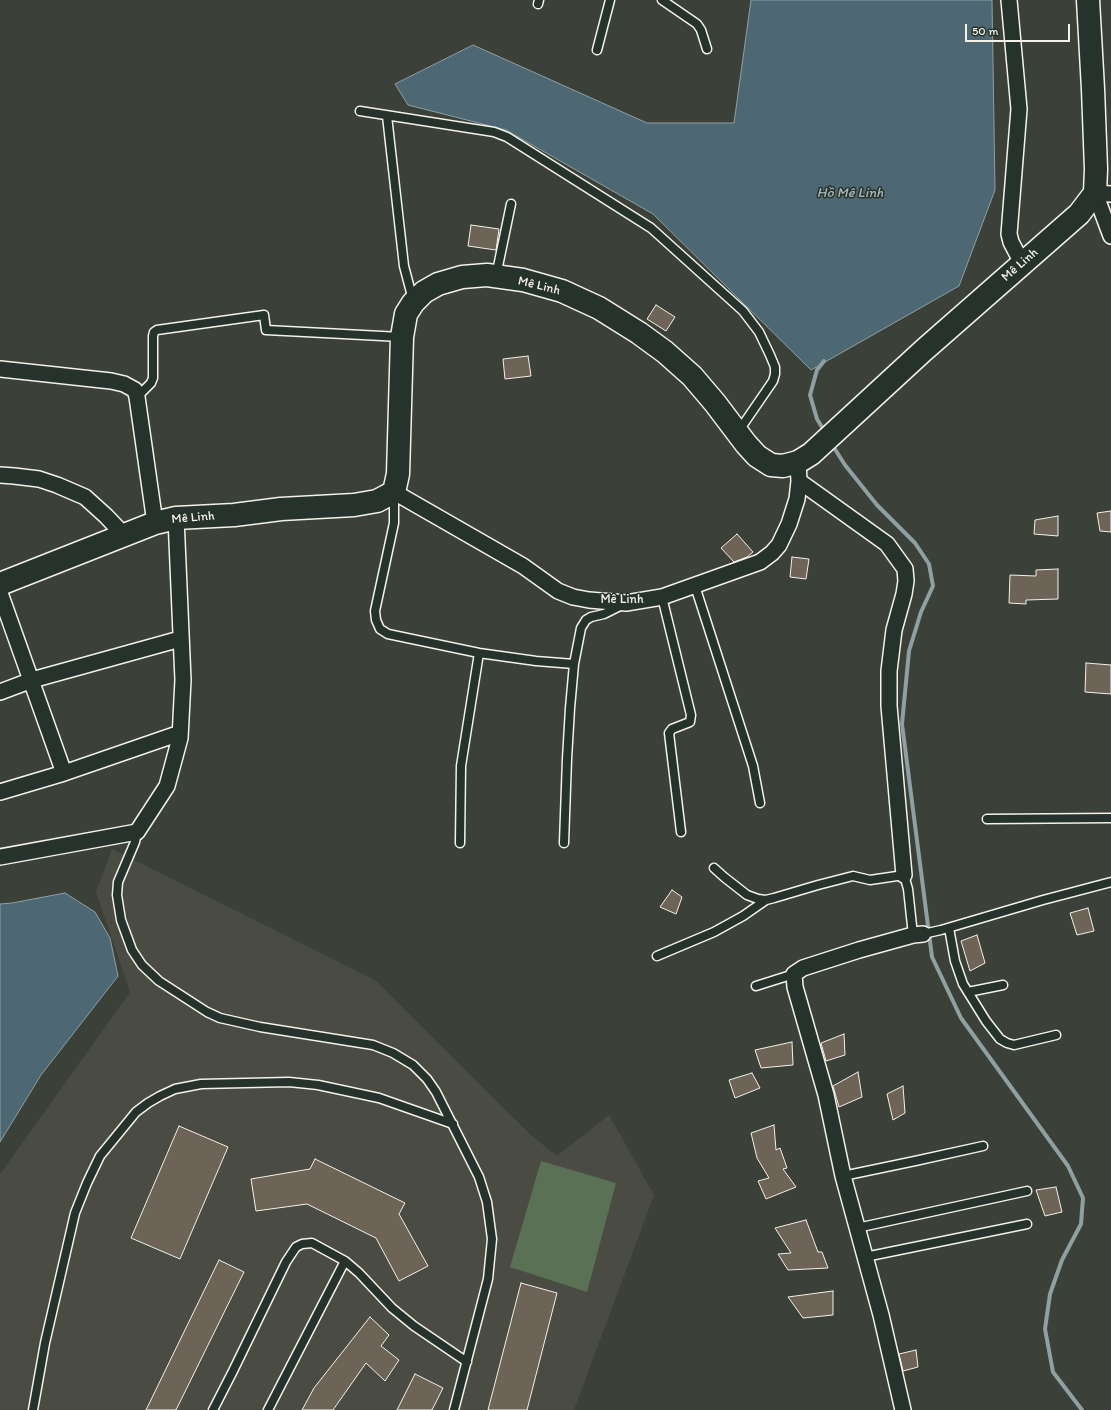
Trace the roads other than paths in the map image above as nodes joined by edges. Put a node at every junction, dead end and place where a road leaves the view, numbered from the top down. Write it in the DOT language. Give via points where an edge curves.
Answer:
graph roads {
  1 [pos="610,0"];
  2 [pos="662,0"];
  3 [pos="1009,0"];
  4 [pos="1088,0"];
  5 [pos="707,49"];
  6 [pos="597,50"];
  7 [pos="360,111"];
  8 [pos="388,116"];
  9 [pos="1103,194"];
  10 [pos="511,204"];
  11 [pos="1111,236"];
  12 [pos="1022,263"];
  13 [pos="496,276"];
  14 [pos="413,303"];
  15 [pos="402,337"];
  16 [pos="0,369"];
  17 [pos="137,397"];
  18 [pos="738,433"];
  19 [pos="803,466"];
  20 [pos="0,475"];
  21 [pos="394,492"];
  22 [pos="176,518"];
  23 [pos="155,523"];
  24 [pos="124,536"];
  25 [pos="0,584"];
  26 [pos="695,586"];
  27 [pos="0,592"];
  28 [pos="662,597"];
  29 [pos="626,603"];
  30 [pos="180,639"];
  31 [pos="479,653"];
  32 [pos="574,664"];
  33 [pos="32,680"];
  34 [pos="0,692"];
  35 [pos="180,734"];
  36 [pos="64,773"];
  37 [pos="0,792"];
  38 [pos="760,803"];
  39 [pos="1111,818"];
  40 [pos="987,819"];
  41 [pos="137,832"];
  42 [pos="681,832"];
  43 [pos="460,843"];
  44 [pos="564,843"];
  45 [pos="0,857"];
  46 [pos="714,868"];
  47 [pos="904,875"];
  48 [pos="1111,882"];
  49 [pos="766,900"];
  50 [pos="945,929"];
  51 [pos="918,934"];
  52 [pos="657,956"];
  53 [pos="794,974"];
  54 [pos="1003,985"];
  55 [pos="756,986"];
  56 [pos="968,992"];
  57 [pos="1056,1035"];
  58 [pos="453,1124"];
  59 [pos="983,1146"];
  60 [pos="843,1176"];
  61 [pos="1027,1191"];
  62 [pos="1028,1224"];
  63 [pos="857,1228"];
  64 [pos="865,1257"];
  65 [pos="344,1261"];
  66 [pos="467,1362"];
  67 [pos="33,1410"];
  68 [pos="213,1410"];
  69 [pos="268,1410"];
  70 [pos="454,1410"];
  71 [pos="903,1410"];
  1 -- 6 [label="lane"];
  2 -- 5 [label="lane" via="697,24"];
  3 -- 12 [label="street" via="1019,109 1009,234"];
  4 -- 9 [label="street" via="1096,170"];
  7 -- 8 [label="lane"];
  8 -- 14 [label="lane" via="404,266"];
  8 -- 18 [label="lane" via="494,132 507,137 651,228 743,311 759,332 770,355 775,374 773,381"];
  9 -- 11 [label="street"];
  9 -- 12 [label="street, Mê Linh"];
  10 -- 13 [label="lane"];
  12 -- 19 [label="street, Mê Linh" via="852,416"];
  13 -- 14 [label="street, Mê Linh" via="462,277 438,284 424,292"];
  13 -- 18 [label="street, Mê Linh" via="523,280 562,291 599,308 639,333 692,376"];
  14 -- 15 [label="street, Mê Linh" via="406,314"];
  15 -- 17 [label="lane" via="266,330 264,315 157,330 153,336 153,378"];
  15 -- 21 [label="street, Mê Linh" via="398,474"];
  16 -- 17 [label="street" via="111,381 135,390"];
  17 -- 23 [label="street"];
  18 -- 19 [label="street, Mê Linh" via="757,456 771,466"];
  19 -- 26 [label="street, Mê Linh" via="789,524 779,545 760,562"];
  19 -- 47 [label="street" via="887,544 905,568 904,594 894,630 888,671"];
  20 -- 24 [label="street" via="39,479 85,497"];
  21 -- 22 [label="street, Mê Linh" via="377,501 354,505"];
  21 -- 29 [label="street, Mê Linh" via="523,566 558,591 589,600"];
  21 -- 31 [label="lane" via="394,523 375,611 380,629 388,634"];
  22 -- 23 [label="street, Mê Linh"];
  22 -- 30 [label="street"];
  23 -- 24 [label="street, Mê Linh"];
  24 -- 25 [label="street, Mê Linh"];
  26 -- 28 [label="street, Mê Linh"];
  26 -- 38 [label="lane" via="753,766"];
  27 -- 33 [label="street"];
  28 -- 29 [label="street, Mê Linh"];
  28 -- 42 [label="lane" via="691,715 690,722 672,729 669,733"];
  29 -- 32 [label="lane" via="586,620 581,628"];
  30 -- 33 [label="street"];
  30 -- 35 [label="street"];
  31 -- 32 [label="lane"];
  31 -- 43 [label="lane" via="461,766"];
  32 -- 44 [label="lane"];
  33 -- 34 [label="street"];
  33 -- 36 [label="street"];
  35 -- 36 [label="street"];
  35 -- 41 [label="street" via="167,786"];
  36 -- 37 [label="street"];
  39 -- 40 [label="lane"];
  41 -- 45 [label="street"];
  41 -- 58 [label="lane" via="118,882 117,895 121,920 132,950 142,965 159,981 220,1018 373,1045 393,1053 413,1065 427,1079"];
  46 -- 49 [label="lane" via="747,895"];
  47 -- 49 [label="lane" via="870,880 854,876"];
  47 -- 51 [label="lane"];
  48 -- 50 [label="lane"];
  49 -- 52 [label="lane" via="714,932"];
  50 -- 51 [label="lane"];
  50 -- 56 [label="lane"];
  51 -- 53 [label="street" via="845,954 803,968"];
  53 -- 55 [label="lane"];
  53 -- 60 [label="street" via="795,987 826,1096"];
  54 -- 56 [label="lane"];
  56 -- 57 [label="lane" via="986,1021 1006,1043 1014,1045"];
  58 -- 66 [label="lane" via="479,1177 487,1202 492,1239 488,1279"];
  58 -- 67 [label="lane" via="379,1098 318,1085 289,1082 201,1084 175,1090 148,1103 136,1112 100,1156 75,1213 45,1343"];
  59 -- 60 [label="lane"];
  60 -- 63 [label="street"];
  61 -- 63 [label="lane"];
  62 -- 64 [label="lane"];
  63 -- 64 [label="street"];
  64 -- 71 [label="street"];
  65 -- 66 [label="lane" via="392,1308"];
  65 -- 68 [label="lane" via="312,1243 296,1247 286,1262"];
  65 -- 69 [label="lane"];
  66 -- 70 [label="lane"];
}
